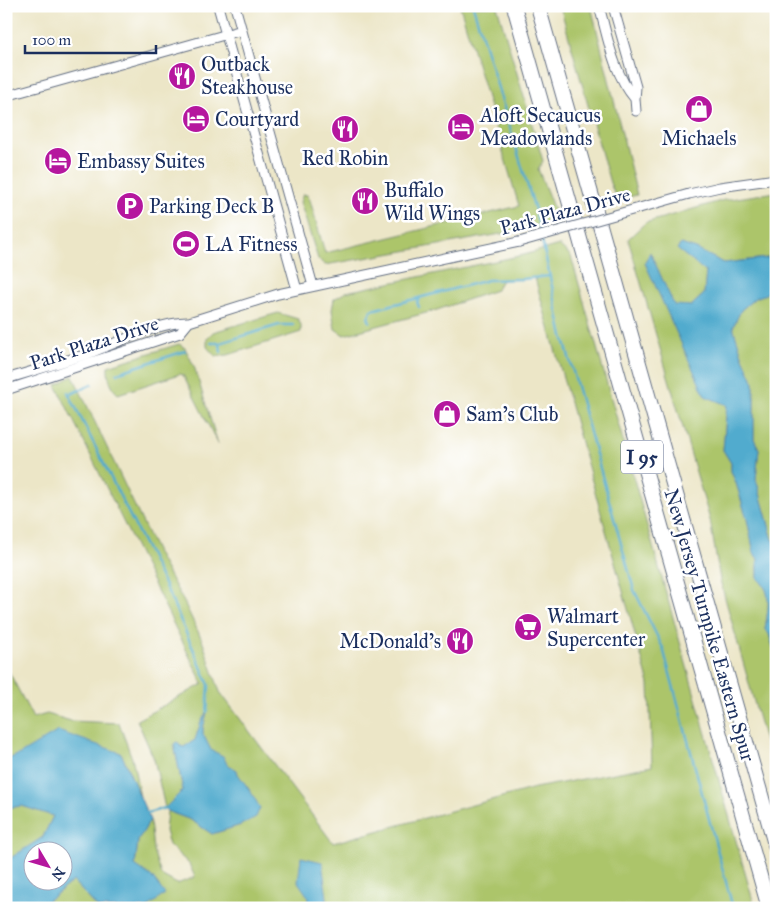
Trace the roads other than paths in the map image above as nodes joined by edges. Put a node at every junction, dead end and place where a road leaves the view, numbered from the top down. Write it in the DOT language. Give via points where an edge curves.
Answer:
graph roads {
  1 [pos="218,6"];
  2 [pos="235,6"];
  3 [pos="514,6"];
  4 [pos="538,6"];
  5 [pos="599,6"];
  6 [pos="613,6"];
  7 [pos="242,30"];
  8 [pos="226,34"];
  9 [pos="6,96"];
  10 [pos="635,99"];
  11 [pos="636,110"];
  12 [pos="776,179"];
  13 [pos="313,286"];
  14 [pos="297,290"];
  15 [pos="189,322"];
  16 [pos="88,353"];
  17 [pos="93,362"];
  18 [pos="6,379"];
  19 [pos="6,390"];
  20 [pos="776,848"];
  21 [pos="769,908"];
  1 -- 8 [label="street"];
  2 -- 7 [label="street"];
  3 -- 21 [label="highway, New Jersey Turnpike Eastern Spur / I 95"];
  4 -- 20 [label="highway, New Jersey Turnpike Eastern Spur / I 95"];
  5 -- 10 [label="street" via="615,66 624,86"];
  6 -- 10 [label="street" via="636,87"];
  7 -- 8 [label="street"];
  7 -- 13 [label="street"];
  8 -- 9 [label="street"];
  8 -- 14 [label="street"];
  10 -- 11 [label="street"];
  12 -- 13 [label="street, Park Plaza Drive, bridge" via="689,194 519,242"];
  13 -- 14 [label="street, Park Plaza Drive"];
  14 -- 15 [label="street, Park Plaza Drive"];
  15 -- 16 [label="street, Park Plaza Drive" via="170,324"];
  15 -- 17 [label="street, Park Plaza Drive" via="180,333"];
  16 -- 17 [label="street"];
  16 -- 18 [label="street, Park Plaza Drive"];
  17 -- 19 [label="street, Park Plaza Drive"];
}
